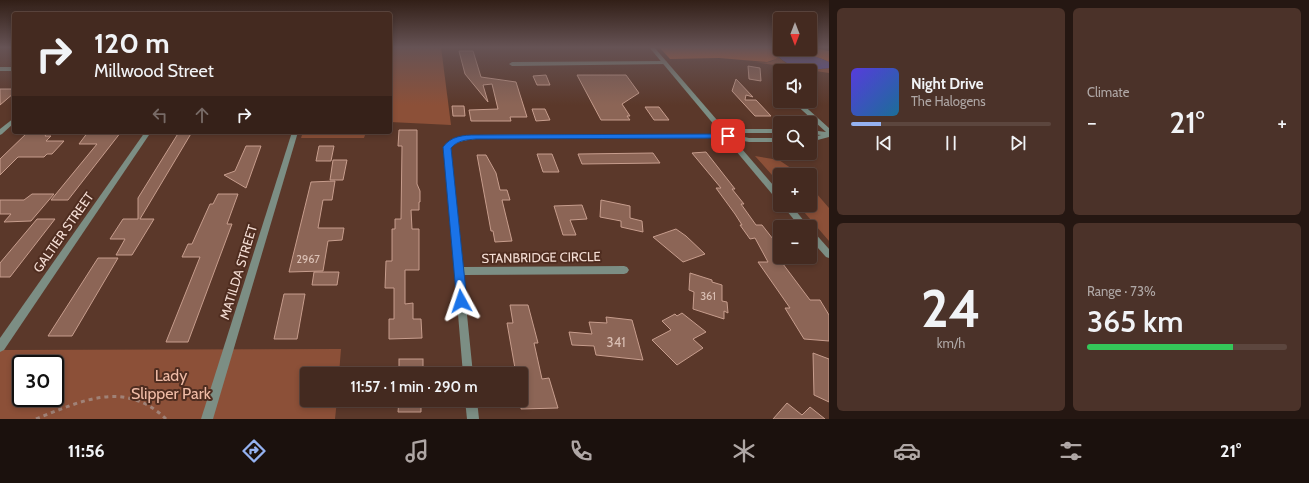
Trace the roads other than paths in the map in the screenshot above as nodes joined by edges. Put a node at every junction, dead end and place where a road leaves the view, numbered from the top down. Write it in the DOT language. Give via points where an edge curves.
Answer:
graph roads {
  1 [pos="669,67"];
  2 [pos="0,69"];
  3 [pos="12,69"];
  4 [pos="802,108"];
  5 [pos="12,122"];
  6 [pos="773,131"];
  7 [pos="817,132"];
  8 [pos="0,133"];
  9 [pos="829,133"];
  10 [pos="147,134"];
  11 [pos="294,134"];
  12 [pos="728,136"];
  13 [pos="817,137"];
  14 [pos="773,140"];
  15 [pos="773,190"];
  16 [pos="792,212"];
  17 [pos="799,220"];
  18 [pos="817,241"];
  19 [pos="829,255"];
  20 [pos="624,270"];
  21 [pos="458,271"];
  22 [pos="0,347"];
  23 [pos="467,367"];
  24 [pos="472,407"];
  25 [pos="207,419"];
  26 [pos="473,419"];
  1 -- 12 [label="street"];
  2 -- 3 [label="street"];
  4 -- 9 [label="street"];
  5 -- 8 [label="street"];
  6 -- 12 [label="street" via="742,131"];
  7 -- 9 [label="street"];
  9 -- 13 [label="street"];
  10 -- 22 [label="street, GALTIER STREET"];
  11 -- 25 [label="street, MATILDA STREET"];
  12 -- 14 [label="street" via="749,140"];
  12 -- 15 [label="street"];
  12 -- 21 [label="street" via="476,137 452,142 447,147"];
  16 -- 17 [label="street"];
  18 -- 19 [label="street"];
  20 -- 21 [label="street, STANBRIDGE CIRCLE"];
  21 -- 23 [label="street"];
  24 -- 26 [label="street"];
}
